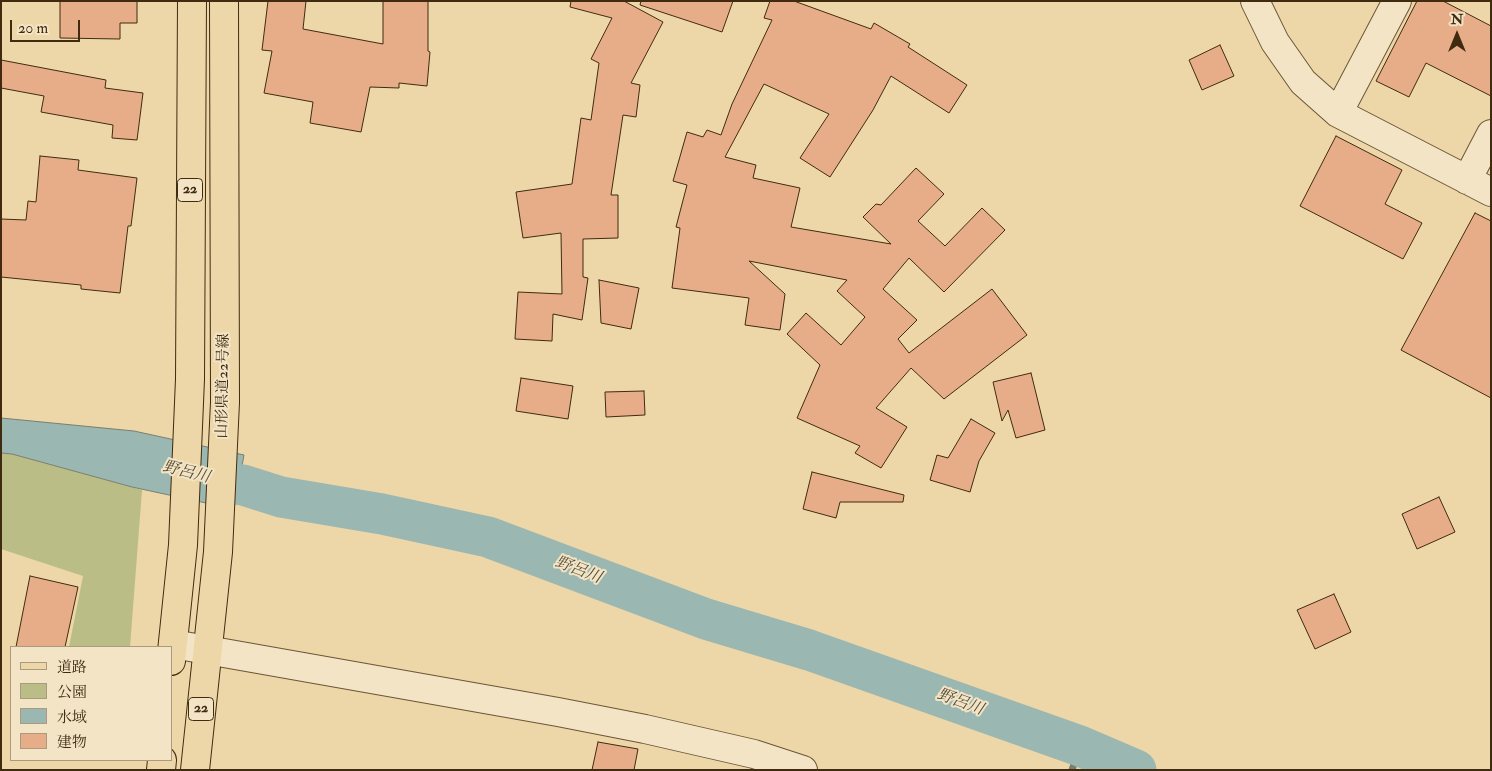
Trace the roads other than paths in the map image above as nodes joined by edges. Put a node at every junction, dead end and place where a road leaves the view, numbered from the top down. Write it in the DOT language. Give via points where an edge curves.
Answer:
graph roads {
  1 [pos="192,1"];
  2 [pos="224,1"];
  3 [pos="1255,1"];
  4 [pos="1397,1"];
  5 [pos="1338,113"];
  6 [pos="1491,134"];
  7 [pos="1479,186"];
  8 [pos="207,649"];
  9 [pos="172,652"];
  10 [pos="195,770"];
  11 [pos="803,770"];
  1 -- 9 [label="main road, 22" via="189,400 183,545"];
  2 -- 8 [label="main road, 山形県道22号線 / 22" via="225,402 218,552"];
  3 -- 5 [label="street" via="1275,42 1303,82"];
  4 -- 5 [label="street"];
  5 -- 7 [label="street"];
  6 -- 7 [label="street"];
  8 -- 9 [label="street"];
  8 -- 10 [label="main road, 山形県道22号線 / 22"];
  8 -- 11 [label="street" via="645,729 754,754"];
}
